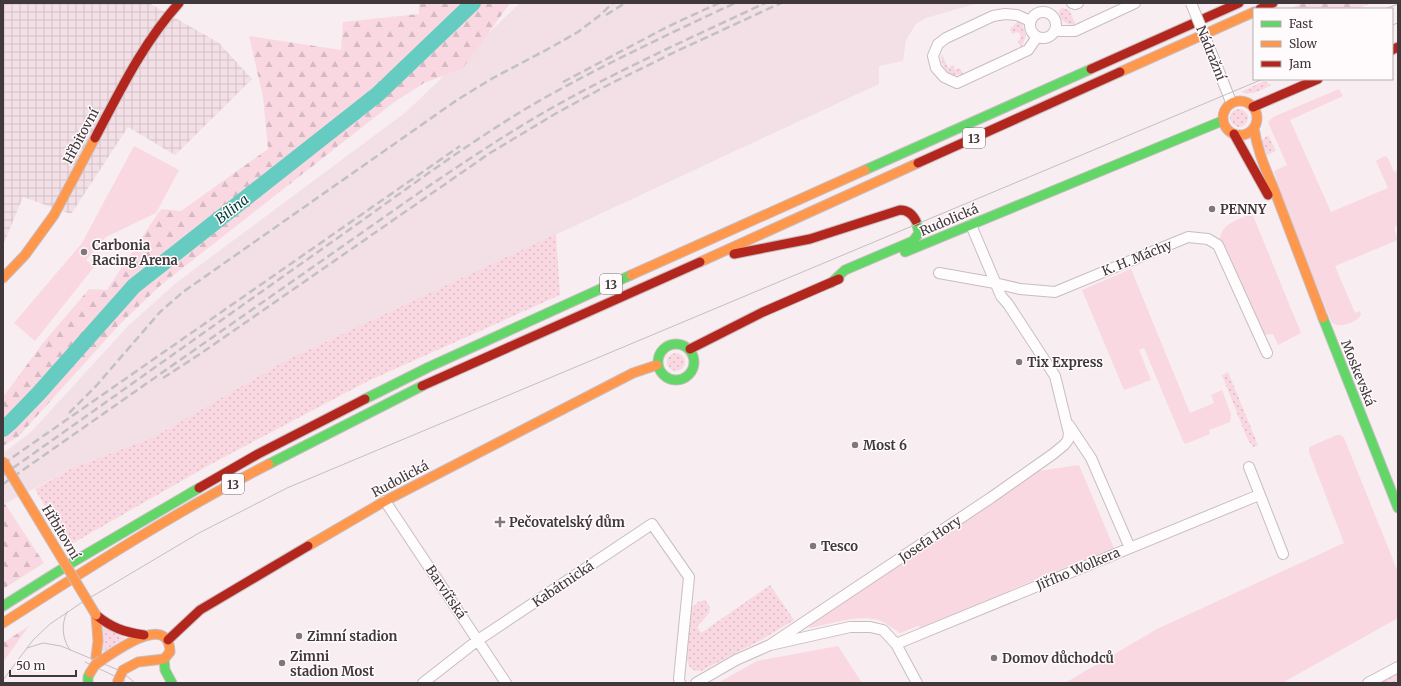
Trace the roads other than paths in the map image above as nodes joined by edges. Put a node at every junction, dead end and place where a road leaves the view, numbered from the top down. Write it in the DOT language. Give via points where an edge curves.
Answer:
graph roads {
  1 [pos="179,3"];
  2 [pos="1072,3"];
  3 [pos="1078,3"];
  4 [pos="1135,3"];
  5 [pos="1191,3"];
  6 [pos="1239,3"];
  7 [pos="1273,3"];
  8 [pos="1049,7"];
  9 [pos="1262,8"];
  10 [pos="1253,12"];
  11 [pos="1030,21"];
  12 [pos="1055,30"];
  13 [pos="1037,37"];
  14 [pos="1316,80"];
  15 [pos="1231,102"];
  16 [pos="1253,107"];
  17 [pos="1222,121"];
  18 [pos="1254,128"];
  19 [pos="1234,134"];
  20 [pos="971,224"];
  21 [pos="1295,247"];
  22 [pos="695,264"];
  23 [pos="939,273"];
  24 [pos="3,278"];
  25 [pos="830,283"];
  26 [pos="996,283"];
  27 [pos="690,349"];
  28 [pos="1267,353"];
  29 [pos="657,365"];
  30 [pos="1066,420"];
  31 [pos="3,461"];
  32 [pos="1249,468"];
  33 [pos="1259,495"];
  34 [pos="385,501"];
  35 [pos="1398,508"];
  36 [pos="1130,548"];
  37 [pos="1283,554"];
  38 [pos="3,606"];
  39 [pos="96,615"];
  40 [pos="3,623"];
  41 [pos="144,635"];
  42 [pos="168,640"];
  43 [pos="478,640"];
  44 [pos="896,644"];
  45 [pos="770,645"];
  46 [pos="98,660"];
  47 [pos="164,660"];
  48 [pos="1398,667"];
  49 [pos="88,683"];
  50 [pos="117,683"];
  51 [pos="172,683"];
  52 [pos="423,683"];
  53 [pos="506,683"];
  54 [pos="680,683"];
  55 [pos="696,683"];
  56 [pos="917,683"];
  57 [pos="1368,683"];
  1 -- 24 [label="main road, Hřbitovní" via="162,22 136,62 54,215 25,255"];
  2 -- 3 [label="street"];
  4 -- 12 [label="street" via="1075,31"];
  5 -- 15 [label="street, Nádražní, bridge"];
  6 -- 38 [label="main road, 13" via="430,366 328,417 176,500"];
  7 -- 9 [label="main road"];
  8 -- 11 [label="street" via="1036,13"];
  8 -- 12 [label="street" via="1055,19"];
  10 -- 22 [label="main road, 13"];
  11 -- 13 [label="street" via="1033,34"];
  11 -- 13 [label="street" via="1005,14 993,16 946,38 938,44 933,56 936,68 944,77 957,83 1028,50"];
  12 -- 13 [label="street" via="1048,37"];
  14 -- 16 [label="main road"];
  15 -- 16 [label="main road" via="1241,100"];
  15 -- 17 [label="main road" via="1224,110"];
  16 -- 18 [label="main road" via="1257,117"];
  17 -- 19 [label="main road" via="1224,127"];
  17 -- 20 [label="main road, Rudolická"];
  18 -- 19 [label="main road" via="1245,134"];
  18 -- 21 [label="main road, Moskevská" via="1260,157"];
  19 -- 21 [label="main road, Moskevská"];
  20 -- 25 [label="main road, Rudolická"];
  20 -- 26 [label="street, Josefa Hory"];
  21 -- 35 [label="main road, Moskevská"];
  22 -- 25 [label="main road" via="810,239 903,209 910,212 919,232 913,241 845,270"];
  22 -- 40 [label="main road, 13" via="435,379 340,426 182,512"];
  23 -- 26 [label="street, K. H. Máchy"];
  25 -- 27 [label="main road, Rudolická" via="793,298"];
  26 -- 28 [label="street, K. H. Máchy" via="1020,289 1055,292 1188,237 1208,239 1218,244"];
  26 -- 30 [label="street, Josefa Hory" via="1001,296 1055,376"];
  27 -- 29 [label="main road" via="679,343 668,345 659,353"];
  27 -- 29 [label="main road" via="694,364 685,378 668,378"];
  29 -- 34 [label="main road, Rudolická" via="633,373"];
  30 -- 36 [label="street, Josefa Hory" via="1091,458"];
  30 -- 45 [label="street, Josefa Hory" via="1068,440 1059,450"];
  31 -- 39 [label="main road, Hřbitovní, bridge"];
  32 -- 33 [label="street"];
  33 -- 36 [label="street, Jiřího Wolkera"];
  33 -- 37 [label="street"];
  34 -- 42 [label="main road, Rudolická" via="200,610"];
  34 -- 43 [label="street, Barvířská"];
  36 -- 44 [label="street, Jiřího Wolkera"];
  39 -- 41 [label="main road" via="122,632"];
  39 -- 46 [label="main road"];
  41 -- 42 [label="main road" via="163,635"];
  41 -- 46 [label="main road"];
  42 -- 47 [label="main road" via="170,652"];
  43 -- 52 [label="street, Kabátnická"];
  43 -- 53 [label="street, Barvířská"];
  43 -- 54 [label="street, Kabátnická" via="652,524 689,577"];
  44 -- 45 [label="street" via="883,630 850,627"];
  44 -- 56 [label="street"];
  45 -- 55 [label="street" via="736,660"];
  46 -- 49 [label="main road, bridge" via="88,677"];
  47 -- 50 [label="main road, bridge" via="134,663 123,670"];
  47 -- 51 [label="main road" via="165,670"];
  48 -- 57 [label="street"];
}
